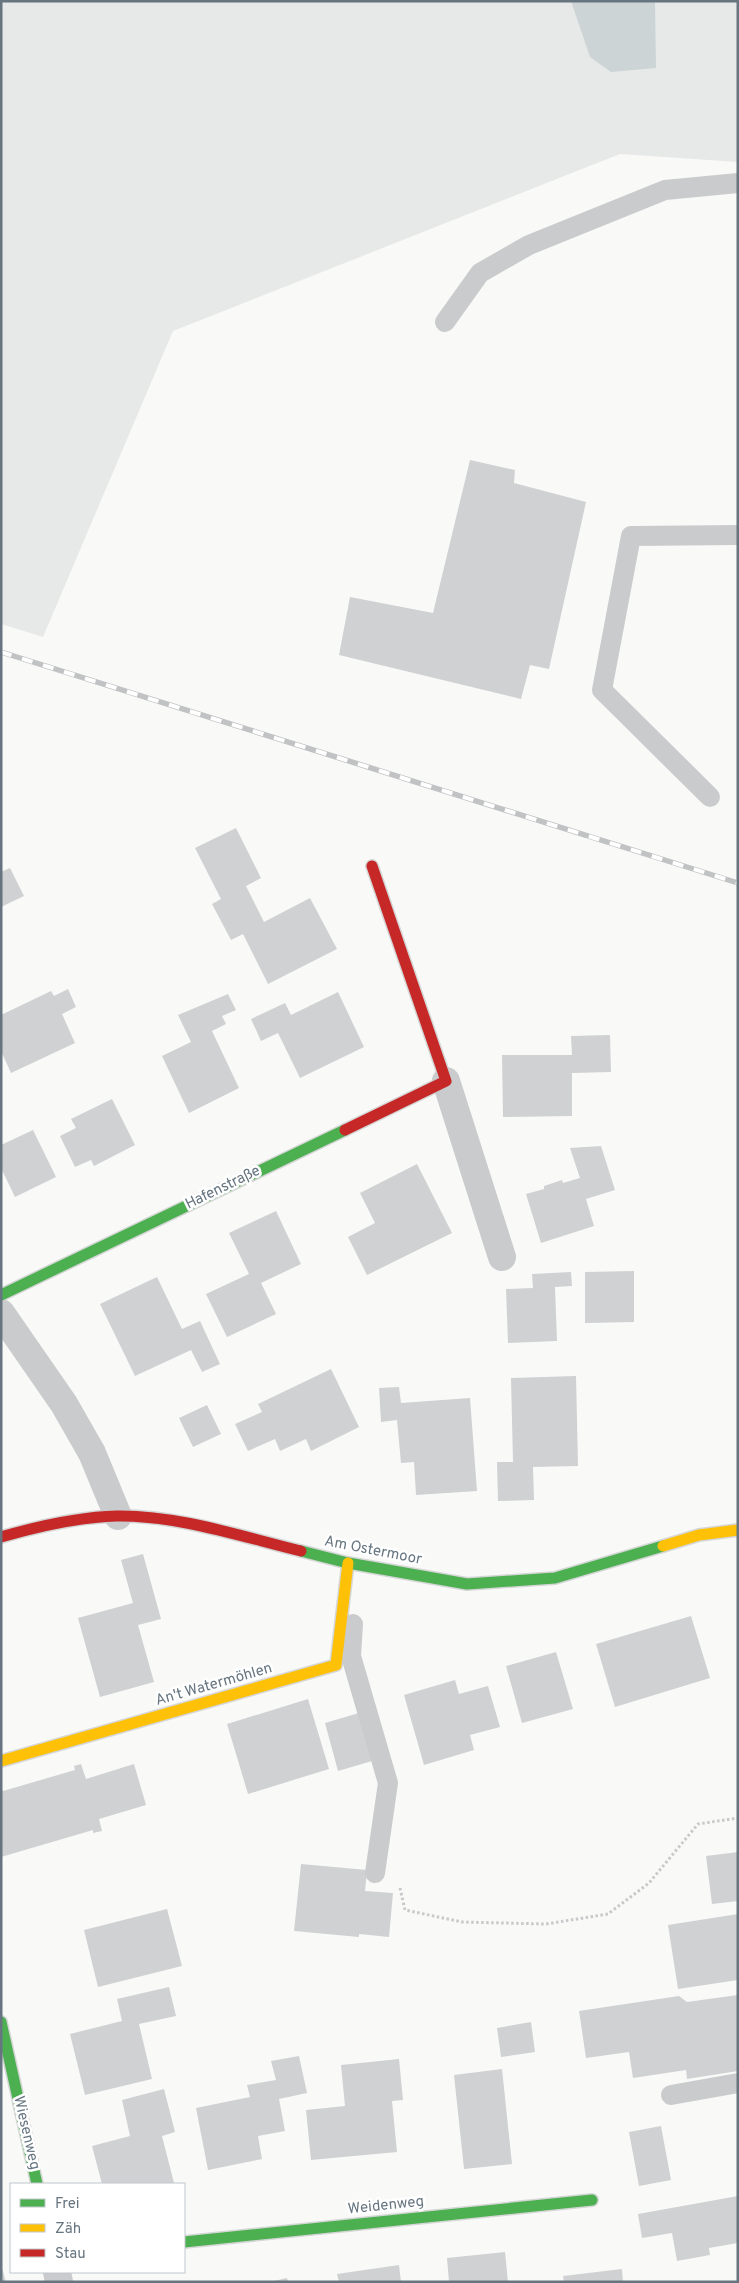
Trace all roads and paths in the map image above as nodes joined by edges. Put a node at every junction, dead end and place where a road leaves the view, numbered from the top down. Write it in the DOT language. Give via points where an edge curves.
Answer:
graph roads {
  1 [pos="738,183"];
  2 [pos="445,322"];
  3 [pos="738,535"];
  4 [pos="710,797"];
  5 [pos="372,866"];
  6 [pos="446,1081"];
  7 [pos="502,1257"];
  8 [pos="1,1295"];
  9 [pos="1,1313"];
  10 [pos="118,1516"];
  11 [pos="738,1530"];
  12 [pos="1,1536"];
  13 [pos="352,1564"];
  14 [pos="1,1761"];
  15 [pos="738,1818"];
  16 [pos="375,1872"];
  17 [pos="1,2022"];
  18 [pos="738,2083"];
  19 [pos="671,2095"];
  20 [pos="38,2183"];
  21 [pos="592,2200"];
  22 [pos="185,2242"];
  1 -- 2 [label="lane" via="665,190 529,245 480,273"];
  3 -- 4 [label="lane" via="631,536 602,690"];
  5 -- 6 [label="street"];
  6 -- 7 [label="street"];
  6 -- 8 [label="street, Hafenstraße"];
  9 -- 10 [label="street" via="92,1453"];
  10 -- 12 [label="street, Am Ostermoor" via="54,1522"];
  10 -- 13 [label="street, Am Ostermoor" via="198,1526"];
  11 -- 13 [label="street, Am Ostermoor" via="700,1535 555,1578 467,1584"];
  13 -- 14 [label="street, An't Watermöhlen" via="336,1665"];
  13 -- 16 [label="lane" via="351,1656 388,1783"];
  15 -- 16 [label="path" via="698,1824 649,1883 608,1914 546,1924 462,1922 405,1910 399,1886"];
  17 -- 20 [label="street, Wiesenweg"];
  18 -- 19 [label="lane"];
  21 -- 22 [label="street, Weidenweg"];
}
